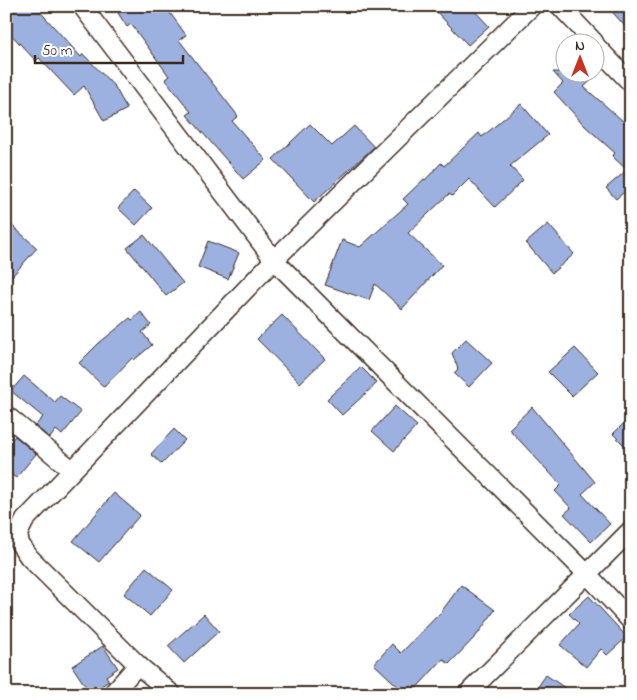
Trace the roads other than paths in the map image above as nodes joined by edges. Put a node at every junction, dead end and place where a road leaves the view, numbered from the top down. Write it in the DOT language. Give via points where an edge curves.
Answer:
graph roads {
  1 [pos="82,6"];
  2 [pos="532,6"];
  3 [pos="560,6"];
  4 [pos="584,32"];
  5 [pos="604,54"];
  6 [pos="631,83"];
  7 [pos="274,260"];
  8 [pos="6,415"];
  9 [pos="72,470"];
  10 [pos="631,530"];
  11 [pos="587,574"];
  12 [pos="631,621"];
  13 [pos="138,665"];
  14 [pos="112,694"];
  15 [pos="172,694"];
  16 [pos="467,694"];
  1 -- 7 [label="street"];
  2 -- 7 [label="street"];
  3 -- 4 [label="street"];
  5 -- 6 [label="street"];
  7 -- 9 [label="street"];
  7 -- 11 [label="street"];
  8 -- 9 [label="street"];
  9 -- 13 [label="street" via="25,520 18,534 20,544 29,557"];
  10 -- 11 [label="street"];
  11 -- 12 [label="street"];
  11 -- 16 [label="street"];
  13 -- 14 [label="street"];
  13 -- 15 [label="street"];
}
